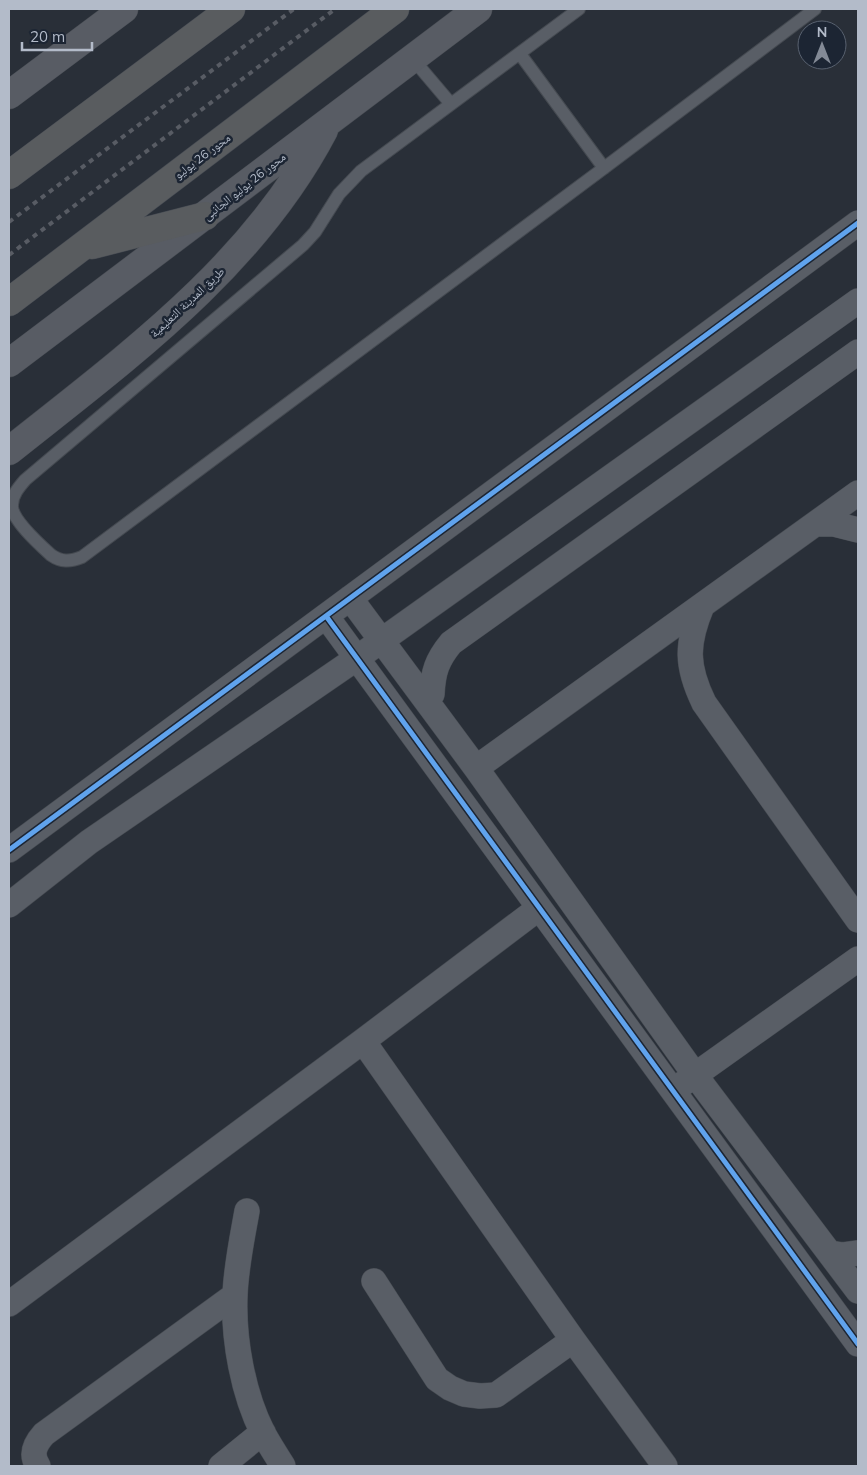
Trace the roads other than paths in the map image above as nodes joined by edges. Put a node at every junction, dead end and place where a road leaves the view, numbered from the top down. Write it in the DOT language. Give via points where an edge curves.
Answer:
graph roads {
  1 [pos="124,9"];
  2 [pos="231,9"];
  3 [pos="395,9"];
  4 [pos="478,9"];
  5 [pos="579,9"];
  6 [pos="815,9"];
  7 [pos="520,54"];
  8 [pos="412,58"];
  9 [pos="9,94"];
  10 [pos="451,104"];
  11 [pos="329,120"];
  12 [pos="604,168"];
  13 [pos="9,175"];
  14 [pos="206,216"];
  15 [pos="858,223"];
  16 [pos="80,248"];
  17 [pos="858,301"];
  18 [pos="9,302"];
  19 [pos="858,352"];
  20 [pos="9,363"];
  21 [pos="9,451"];
  22 [pos="858,493"];
  23 [pos="814,524"];
  24 [pos="858,530"];
  25 [pos="350,598"];
  26 [pos="702,606"];
  27 [pos="326,616"];
  28 [pos="381,639"];
  29 [pos="357,658"];
  30 [pos="426,699"];
  31 [pos="476,768"];
  32 [pos="9,850"];
  33 [pos="9,905"];
  34 [pos="539,908"];
  35 [pos="858,920"];
  36 [pos="858,959"];
  37 [pos="363,1041"];
  38 [pos="695,1075"];
  39 [pos="673,1091"];
  40 [pos="712,1097"];
  41 [pos="690,1114"];
  42 [pos="247,1212"];
  43 [pos="858,1253"];
  44 [pos="832,1256"];
  45 [pos="808,1277"];
  46 [pos="374,1281"];
  47 [pos="858,1291"];
  48 [pos="235,1296"];
  49 [pos="9,1304"];
  50 [pos="573,1340"];
  51 [pos="858,1344"];
  52 [pos="263,1432"];
  53 [pos="38,1466"];
  54 [pos="221,1466"];
  55 [pos="283,1466"];
  56 [pos="665,1466"];
  1 -- 9 [label="main road"];
  2 -- 13 [label="highway"];
  3 -- 16 [label="highway, محور 26 يوليو"];
  4 -- 8 [label="main road, محور 26 يوليو الجانبى"];
  5 -- 7 [label="lane"];
  6 -- 12 [label="lane"];
  7 -- 10 [label="lane"];
  7 -- 12 [label="lane"];
  8 -- 10 [label="lane"];
  8 -- 11 [label="main road, محور 26 يوليو الجانبى"];
  10 -- 12 [label="lane" via="361,171 339,194 303,245 25,480 14,496 14,513 50,555 63,561 82,557"];
  11 -- 14 [label="main road, محور 26 يوليو الجانبى"];
  11 -- 21 [label="main road, طريق المدينة التعليمية" via="276,208 231,259 177,313"];
  14 -- 16 [label="highway"];
  14 -- 20 [label="main road, محور 26 يوليو الجانبى"];
  15 -- 25 [label="street"];
  16 -- 18 [label="highway, محور 26 يوليو"];
  17 -- 28 [label="street"];
  19 -- 30 [label="street" via="451,642 436,666 432,694"];
  22 -- 23 [label="street"];
  23 -- 24 [label="street" via="834,524"];
  23 -- 26 [label="street"];
  25 -- 27 [label="street"];
  25 -- 28 [label="street"];
  26 -- 31 [label="street"];
  26 -- 35 [label="street" via="690,644 694,678 704,703"];
  27 -- 29 [label="street"];
  27 -- 32 [label="street"];
  28 -- 29 [label="street"];
  28 -- 30 [label="street"];
  29 -- 33 [label="street" via="89,842"];
  29 -- 34 [label="street"];
  30 -- 31 [label="street"];
  31 -- 38 [label="street"];
  34 -- 37 [label="street"];
  34 -- 39 [label="street"];
  36 -- 38 [label="street"];
  37 -- 49 [label="street"];
  37 -- 50 [label="street"];
  38 -- 39 [label="street"];
  38 -- 40 [label="street"];
  39 -- 41 [label="street"];
  40 -- 41 [label="street"];
  40 -- 44 [label="street"];
  41 -- 45 [label="street"];
  42 -- 48 [label="street"];
  43 -- 44 [label="street"];
  44 -- 45 [label="street" via="832,1268 826,1275"];
  44 -- 47 [label="street"];
  45 -- 51 [label="street"];
  46 -- 50 [label="street" via="437,1379 464,1394 496,1395"];
  48 -- 52 [label="street" via="244,1379"];
  48 -- 53 [label="street" via="44,1434 33,1454"];
  50 -- 56 [label="street"];
  52 -- 54 [label="street"];
  52 -- 55 [label="street"];
}
